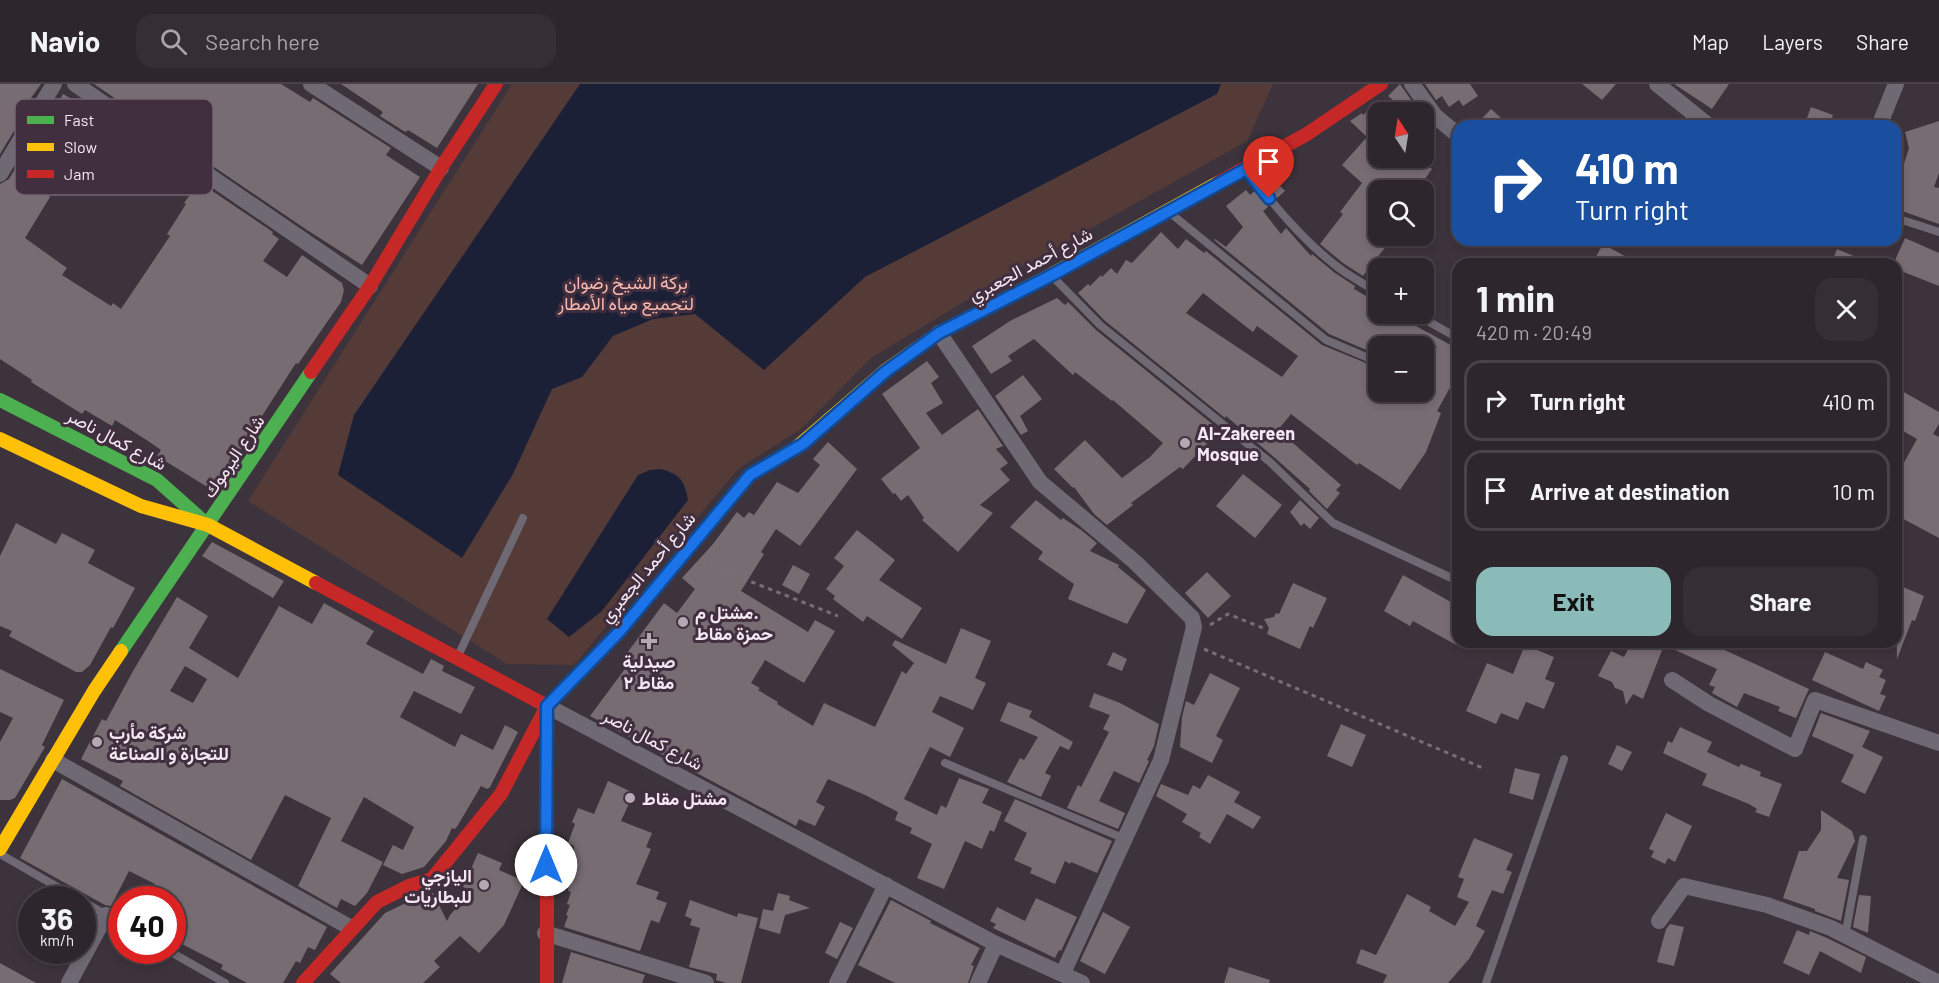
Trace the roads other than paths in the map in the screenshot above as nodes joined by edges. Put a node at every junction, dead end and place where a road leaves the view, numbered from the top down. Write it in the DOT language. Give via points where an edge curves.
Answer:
graph roads {
  1 [pos="54,84"];
  2 [pos="75,84"];
  3 [pos="311,84"];
  4 [pos="496,84"];
  5 [pos="1381,84"];
  6 [pos="1412,84"];
  7 [pos="1657,84"];
  8 [pos="1896,84"];
  9 [pos="45,99"];
  10 [pos="97,99"];
  11 [pos="1702,120"];
  12 [pos="1881,120"];
  13 [pos="1452,130"];
  14 [pos="15,149"];
  15 [pos="441,168"];
  16 [pos="1246,169"];
  17 [pos="0,174"];
  18 [pos="213,178"];
  19 [pos="1169,212"];
  20 [pos="1902,220"];
  21 [pos="1939,232"];
  22 [pos="1052,275"];
  23 [pos="370,286"];
  24 [pos="1368,286"];
  25 [pos="1433,324"];
  26 [pos="939,333"];
  27 [pos="1452,335"];
  28 [pos="1368,358"];
  29 [pos="0,400"];
  30 [pos="0,439"];
  31 [pos="523,518"];
  32 [pos="208,525"];
  33 [pos="1452,578"];
  34 [pos="457,658"];
  35 [pos="1672,680"];
  36 [pos="547,706"];
  37 [pos="1939,743"];
  38 [pos="1564,759"];
  39 [pos="53,760"];
  40 [pos="945,763"];
  41 [pos="0,816"];
  42 [pos="14,826"];
  43 [pos="1125,839"];
  44 [pos="1863,839"];
  45 [pos="0,849"];
  46 [pos="0,854"];
  47 [pos="886,885"];
  48 [pos="55,886"];
  49 [pos="96,909"];
  50 [pos="106,915"];
  51 [pos="1659,921"];
  52 [pos="351,928"];
  53 [pos="545,933"];
  54 [pos="1845,936"];
  55 [pos="996,944"];
  56 [pos="186,961"];
  57 [pos="1063,973"];
  58 [pos="69,983"];
  59 [pos="225,983"];
  60 [pos="303,983"];
  61 [pos="547,983"];
  62 [pos="706,983"];
  63 [pos="837,983"];
  64 [pos="978,983"];
  65 [pos="1082,983"];
  66 [pos="1486,983"];
  67 [pos="1939,983"];
  1 -- 9 [label="street"];
  2 -- 10 [label="street"];
  3 -- 15 [label="street"];
  4 -- 15 [label="street, شارع اليرموك"];
  5 -- 16 [label="street, شارع أحمد الجعبري"];
  6 -- 13 [label="street" via="1435,116"];
  7 -- 11 [label="street"];
  8 -- 12 [label="street"];
  14 -- 17 [label="street"];
  15 -- 23 [label="street, شارع اليرموك"];
  16 -- 19 [label="street, شارع أحمد الجعبري"];
  16 -- 24 [label="lane" via="1296,228 1339,267"];
  18 -- 23 [label="street"];
  19 -- 22 [label="street, شارع أحمد الجعبري"];
  19 -- 28 [label="lane" via="1326,340"];
  20 -- 21 [label="lane"];
  22 -- 26 [label="street, شارع أحمد الجعبري"];
  22 -- 33 [label="lane" via="1100,325 1270,463 1333,523"];
  23 -- 32 [label="street, شارع اليرموك"];
  25 -- 27 [label="lane"];
  26 -- 36 [label="street, شارع أحمد الجعبري" via="885,372 803,444 750,475 619,632"];
  26 -- 43 [label="street" via="1040,482 1135,562 1191,618 1192,640 1161,760"];
  29 -- 32 [label="street, شارع كمال ناصر" via="157,480"];
  30 -- 32 [label="street, شارع كمال ناصر" via="141,506"];
  31 -- 34 [label="lane"];
  32 -- 34 [label="street, شارع كمال ناصر"];
  32 -- 39 [label="street, شارع اليرموك" via="94,691"];
  34 -- 36 [label="street, شارع كمال ناصر"];
  35 -- 37 [label="street" via="1795,749 1815,700"];
  36 -- 47 [label="street, شارع كمال ناصر"];
  36 -- 52 [label="street, شارع أحمد الجعبري" via="501,794 432,879 377,902"];
  36 -- 53 [label="street"];
  38 -- 66 [label="lane"];
  39 -- 42 [label="street, شارع اليرموك"];
  39 -- 52 [label="street"];
  40 -- 43 [label="lane"];
  41 -- 42 [label="street"];
  42 -- 45 [label="street, شارع اليرموك"];
  43 -- 57 [label="street"];
  44 -- 54 [label="lane"];
  46 -- 48 [label="lane"];
  47 -- 55 [label="street, شارع كمال ناصر"];
  47 -- 63 [label="street"];
  49 -- 50 [label="lane"];
  50 -- 58 [label="street"];
  51 -- 54 [label="street" via="1684,886 1767,905"];
  52 -- 60 [label="street, شارع أحمد الجعبري"];
  53 -- 61 [label="street"];
  53 -- 62 [label="street"];
  54 -- 67 [label="street"];
  55 -- 57 [label="street, شارع كمال ناصر"];
  55 -- 64 [label="street"];
  56 -- 59 [label="lane"];
  57 -- 65 [label="street, شارع كمال ناصر"];
}
